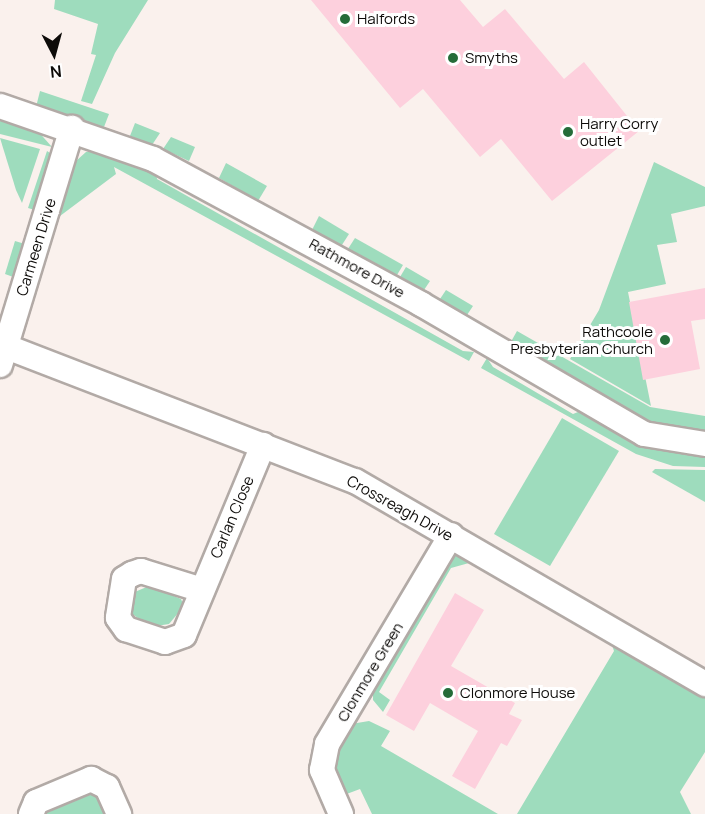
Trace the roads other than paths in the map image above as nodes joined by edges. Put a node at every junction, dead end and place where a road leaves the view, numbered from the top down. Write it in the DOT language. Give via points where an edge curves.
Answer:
graph roads {
  1 [pos="0,106"];
  2 [pos="72,128"];
  3 [pos="2,360"];
  4 [pos="705,444"];
  5 [pos="263,445"];
  6 [pos="451,535"];
  7 [pos="202,590"];
  8 [pos="705,684"];
  9 [pos="31,814"];
  10 [pos="119,814"];
  11 [pos="341,814"];
  1 -- 2 [label="street, Rathmore Drive"];
  2 -- 3 [label="street, Carmeen Drive"];
  2 -- 4 [label="street, Rathmore Drive" via="153,159 240,203 644,434"];
  3 -- 5 [label="street, Crossreagh Drive"];
  5 -- 6 [label="street, Crossreagh Drive" via="355,481"];
  5 -- 7 [label="street, Carlan Close"];
  6 -- 8 [label="street, Crossreagh Drive"];
  6 -- 11 [label="street, Clonmore Green" via="327,744 322,770"];
  9 -- 10 [label="street" via="36,802 91,780 108,787"];
}
